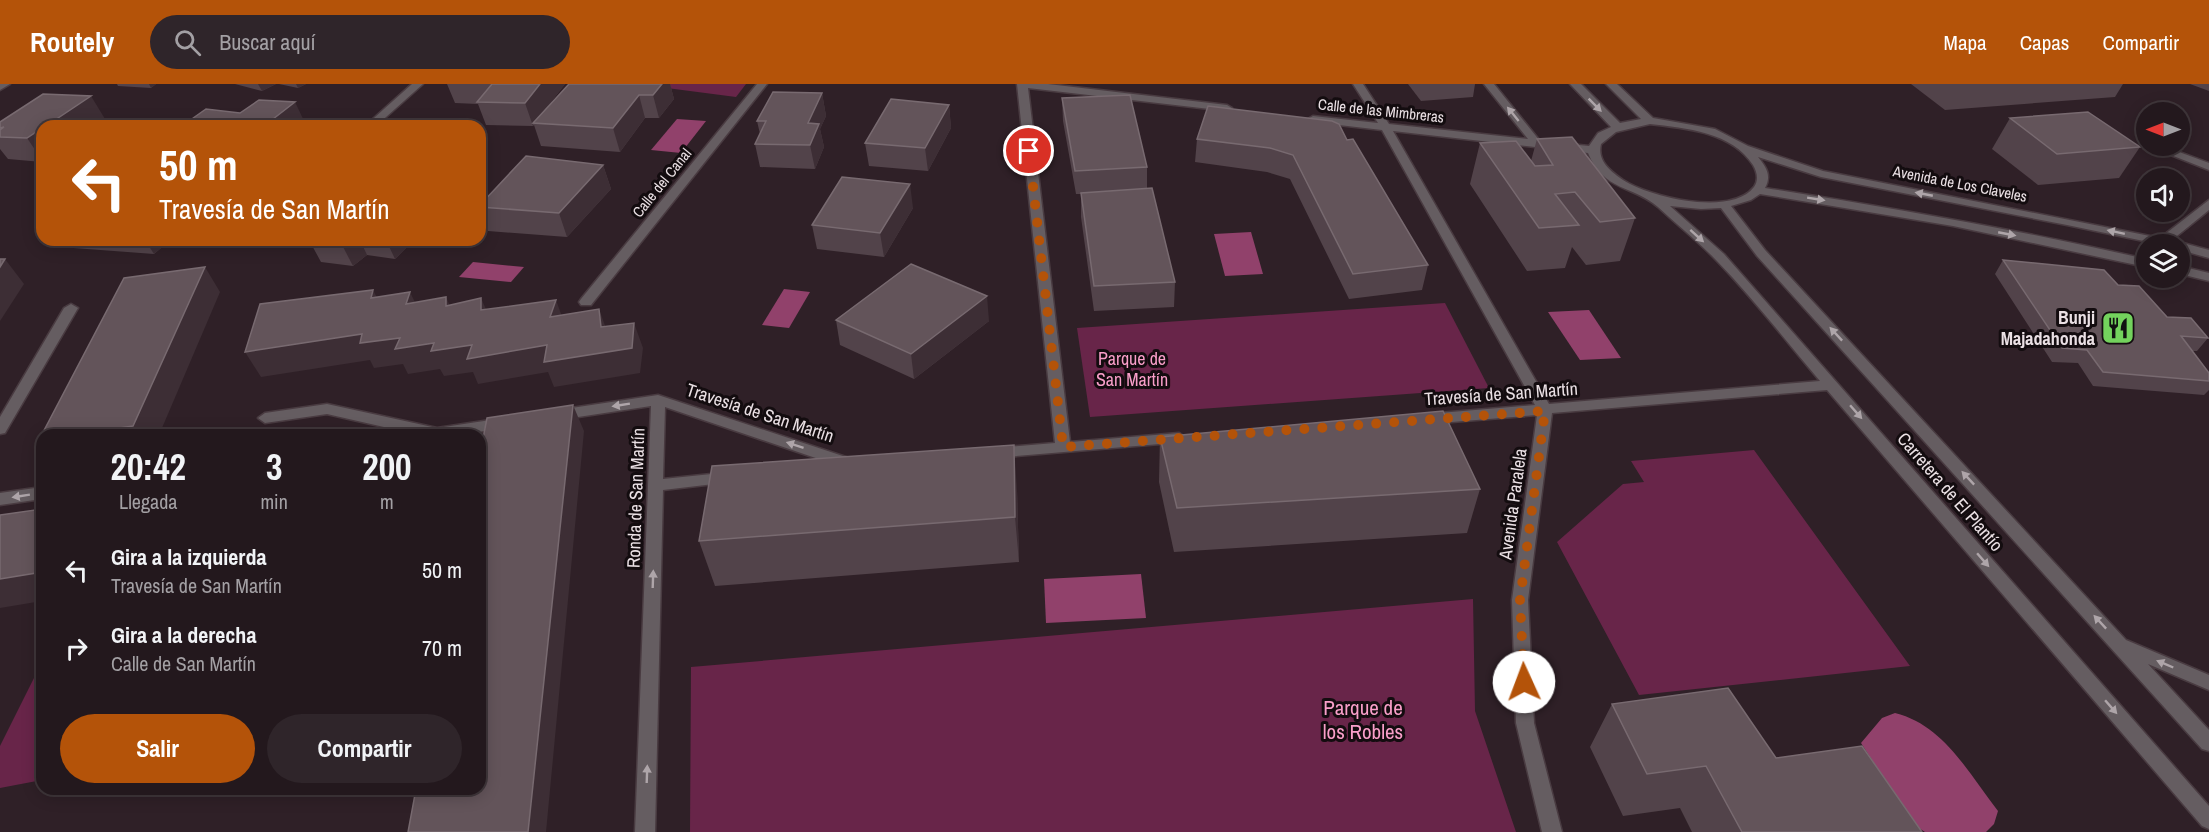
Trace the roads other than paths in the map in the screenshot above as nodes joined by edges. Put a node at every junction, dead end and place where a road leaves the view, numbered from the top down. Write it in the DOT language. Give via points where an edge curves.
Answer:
graph roads {
  1 [pos="5,84"];
  2 [pos="418,84"];
  3 [pos="762,84"];
  4 [pos="1022,84"];
  5 [pos="1358,84"];
  6 [pos="1489,84"];
  7 [pos="1575,84"];
  8 [pos="1611,84"];
  9 [pos="0,87"];
  10 [pos="1235,109"];
  11 [pos="1306,118"];
  12 [pos="377,120"];
  13 [pos="1650,121"];
  14 [pos="1385,126"];
  15 [pos="1616,126"];
  16 [pos="1537,144"];
  17 [pos="1744,148"];
  18 [pos="1593,150"];
  19 [pos="2180,156"];
  20 [pos="2209,167"];
  21 [pos="1758,190"];
  22 [pos="1653,197"];
  23 [pos="1724,204"];
  24 [pos="2209,204"];
  25 [pos="2177,234"];
  26 [pos="2136,236"];
  27 [pos="2190,249"];
  28 [pos="2209,254"];
  29 [pos="2136,261"];
  30 [pos="2190,272"];
  31 [pos="2209,277"];
  32 [pos="586,302"];
  33 [pos="71,308"];
  34 [pos="1832,385"];
  35 [pos="658,400"];
  36 [pos="1545,411"];
  37 [pos="265,418"];
  38 [pos="542,418"];
  39 [pos="1417,420"];
  40 [pos="518,421"];
  41 [pos="0,429"];
  42 [pos="410,429"];
  43 [pos="464,429"];
  44 [pos="1196,437"];
  45 [pos="1063,447"];
  46 [pos="980,454"];
  47 [pos="816,467"];
  48 [pos="747,475"];
  49 [pos="656,485"];
  50 [pos="36,494"];
  51 [pos="0,499"];
  52 [pos="2121,645"];
  53 [pos="2209,682"];
  54 [pos="2209,743"];
  55 [pos="2209,820"];
  56 [pos="645,832"];
  57 [pos="1552,832"];
  1 -- 9 [label="street"];
  2 -- 12 [label="street"];
  3 -- 32 [label="street, Calle del Canal"];
  4 -- 10 [label="street"];
  4 -- 45 [label="street"];
  5 -- 14 [label="street"];
  16 -- 6 [label="street, one-way"];
  7 -- 15 [label="street, one-way"];
  8 -- 13 [label="street"];
  11 -- 14 [label="street, Calle de las Mimbreras"];
  13 -- 15 [label="street, Avenida de Los Claveles"];
  13 -- 17 [label="street, Avenida de Los Claveles" via="1701,128"];
  14 -- 16 [label="street, Calle de las Mimbreras"];
  14 -- 36 [label="street"];
  15 -- 18 [label="street" via="1596,140"];
  16 -- 18 [label="street, Calle de las Mimbreras"];
  17 -- 21 [label="street" via="1762,170 1763,181"];
  26 -- 17 [label="street, Avenida de Los Claveles, one-way" via="1821,174"];
  18 -- 22 [label="street" via="1610,176"];
  19 -- 20 [label="street"];
  21 -- 23 [label="street"];
  21 -- 29 [label="street, one-way"];
  22 -- 23 [label="street" via="1685,204"];
  22 -- 34 [label="street, Carretera de El Plantío, one-way" via="1720,257"];
  52 -- 23 [label="street, Carretera de El Plantío, one-way" via="1761,253"];
  24 -- 25 [label="street"];
  27 -- 28 [label="street"];
  30 -- 31 [label="street"];
  33 -- 41 [label="street"];
  34 -- 36 [label="street, Travesía de San Martín"];
  34 -- 55 [label="street, Carretera de El Plantío, one-way"];
  35 -- 38 [label="street, Ronda de San Martín, one-way"];
  47 -- 35 [label="street, Travesía de San Martín, one-way" via="856,463"];
  35 -- 49 [label="street, Ronda de San Martín"];
  36 -- 39 [label="street, Travesía de San Martín"];
  36 -- 57 [label="street, Avenida Paralela" via="1520,600 1525,723"];
  37 -- 42 [label="street" via="327,409"];
  40 -- 43 [label="street"];
  44 -- 45 [label="street"];
  45 -- 46 [label="street"];
  48 -- 49 [label="street"];
  56 -- 49 [label="street, Ronda de San Martín, one-way"];
  50 -- 51 [label="street, one-way"];
  53 -- 52 [label="street, one-way"];
  52 -- 54 [label="street, Carretera de El Plantío"];
}
